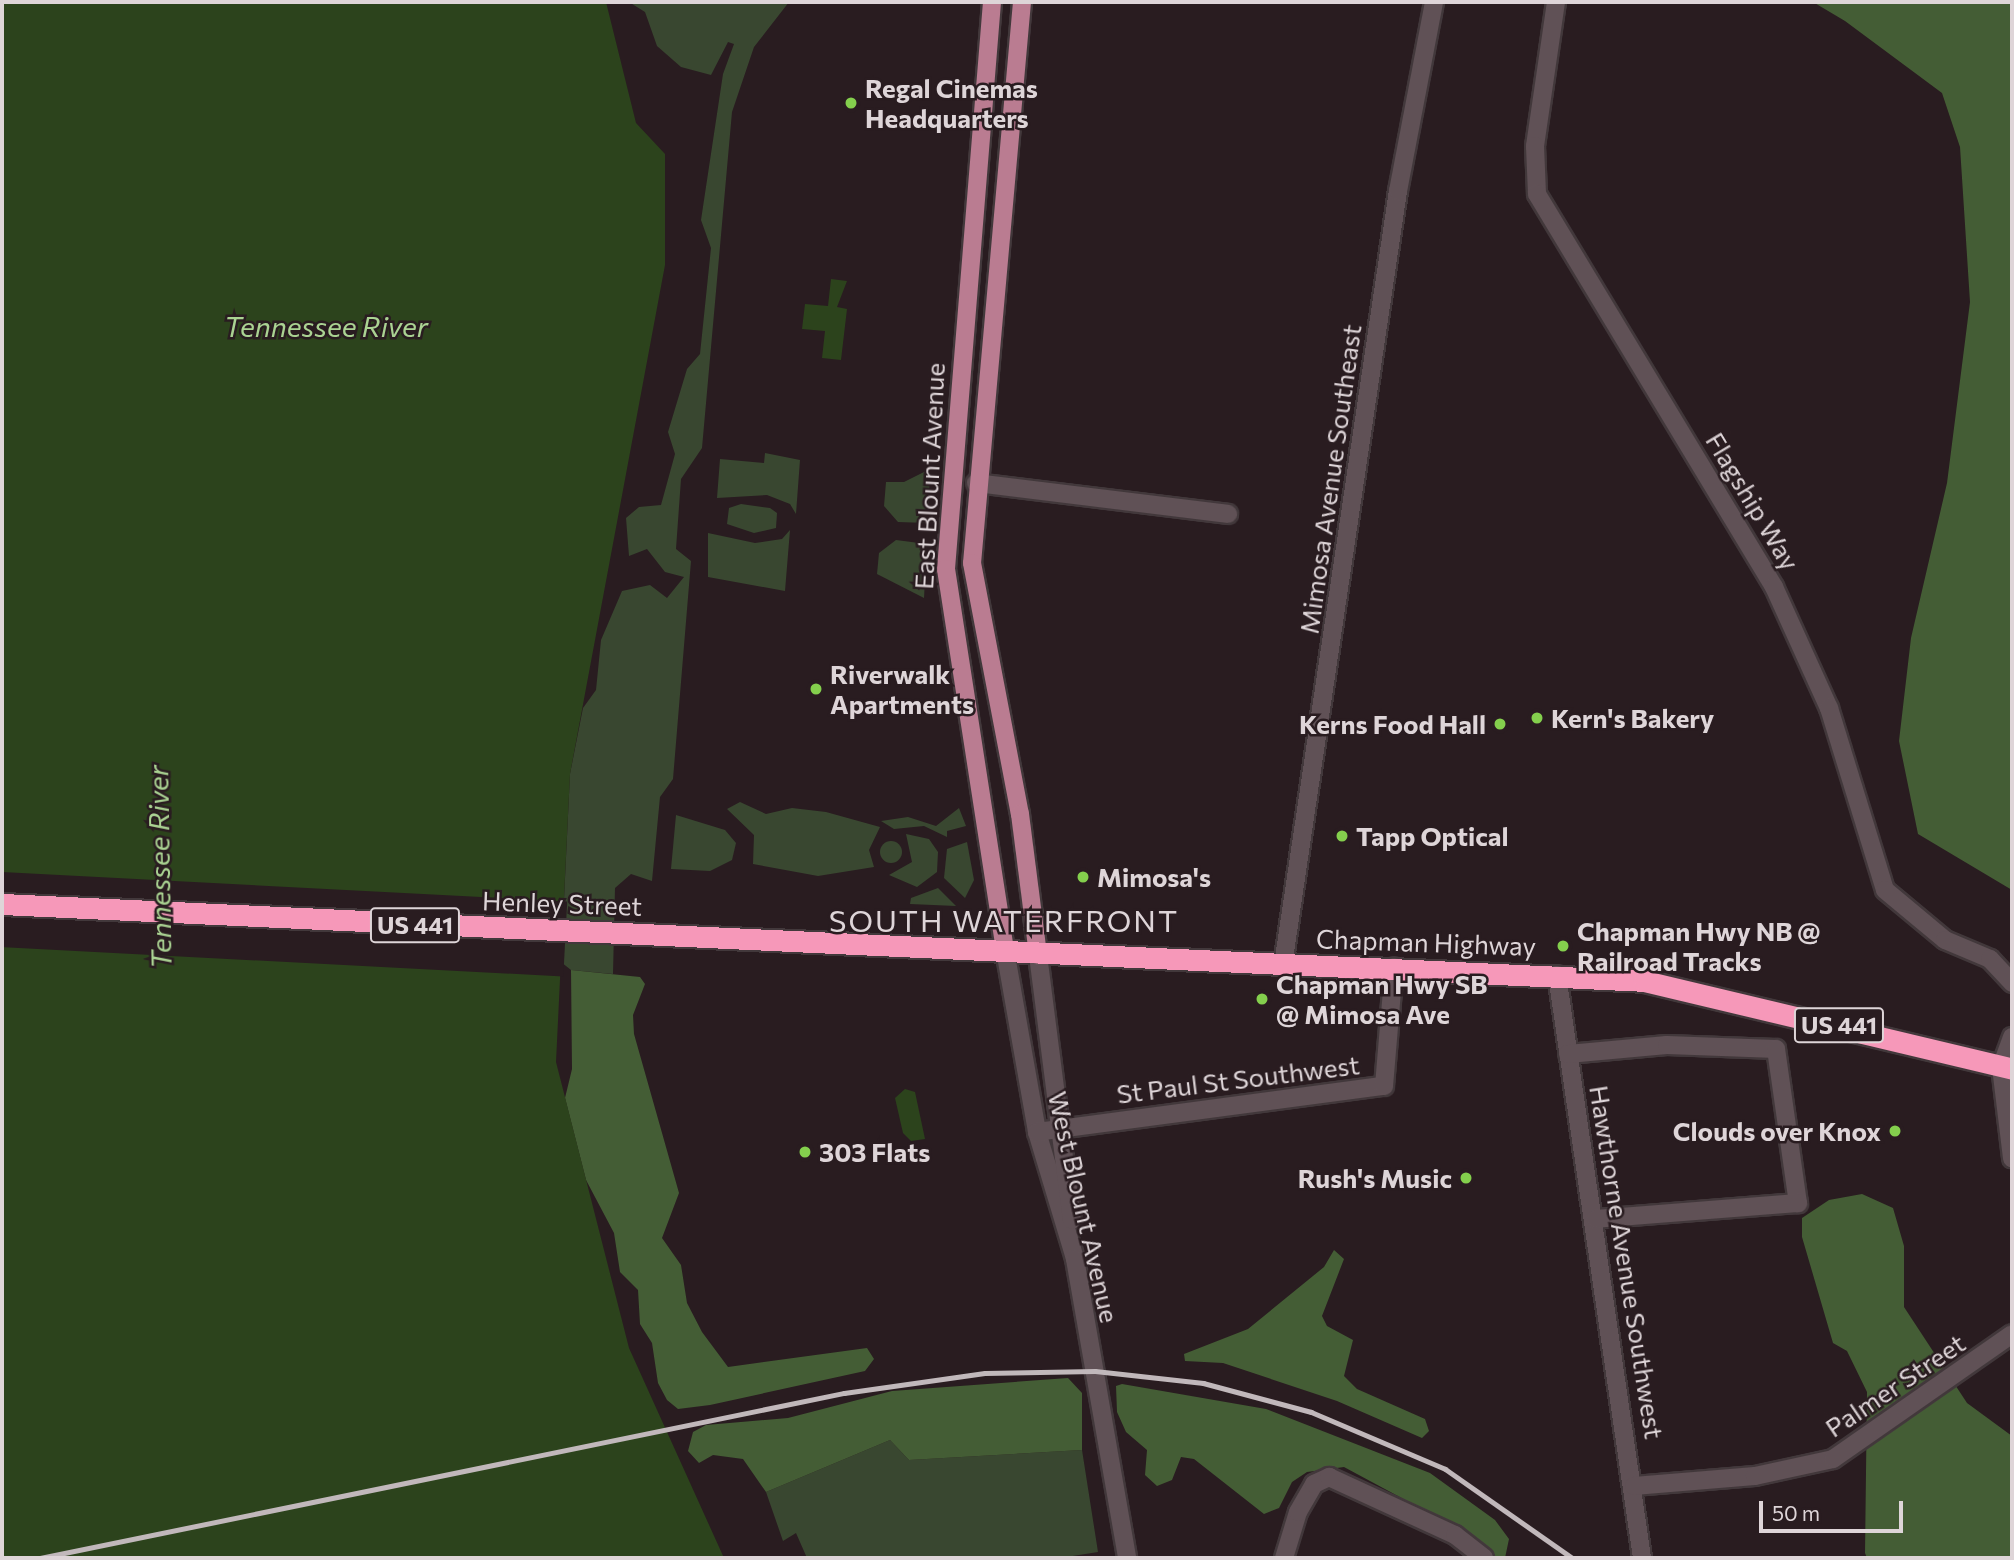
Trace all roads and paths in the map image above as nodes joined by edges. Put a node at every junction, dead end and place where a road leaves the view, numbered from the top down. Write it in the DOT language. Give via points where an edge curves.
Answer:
graph roads {
  1 [pos="992,2"];
  2 [pos="1023,2"];
  3 [pos="1434,2"];
  4 [pos="1556,2"];
  5 [pos="981,156"];
  6 [pos="1006,159"];
  7 [pos="951,479"];
  8 [pos="976,483"];
  9 [pos="1228,514"];
  10 [pos="977,605"];
  11 [pos="948,613"];
  12 [pos="2,904"];
  13 [pos="828,940"];
  14 [pos="1005,950"];
  15 [pos="1038,955"];
  16 [pos="1283,965"];
  17 [pos="1394,967"];
  18 [pos="1557,975"];
  19 [pos="2012,983"];
  20 [pos="2012,1037"];
  21 [pos="1569,1055"];
  22 [pos="2007,1068"];
  23 [pos="1063,1129"];
  24 [pos="1037,1132"];
  25 [pos="2012,1158"];
  26 [pos="1596,1219"];
  27 [pos="1075,1259"];
  28 [pos="2012,1334"];
  29 [pos="1634,1486"];
  30 [pos="1127,1558"];
  31 [pos="1284,1558"];
  32 [pos="1484,1558"];
  33 [pos="1642,1558"];
  1 -- 5 [label="main road, East Blount Avenue"];
  2 -- 6 [label="main road"];
  3 -- 16 [label="street, Mimosa Avenue Southeast" via="1398,191"];
  4 -- 19 [label="street, Flagship Way" via="1535,146 1537,194 1774,587 1829,708 1885,890 1945,940 1990,959"];
  5 -- 6 [label="main road"];
  5 -- 7 [label="main road, East Blount Avenue"];
  6 -- 8 [label="main road"];
  7 -- 8 [label="main road"];
  7 -- 11 [label="main road, East Blount Avenue"];
  8 -- 9 [label="street"];
  8 -- 10 [label="main road"];
  10 -- 11 [label="main road"];
  10 -- 15 [label="main road" via="1020,814"];
  11 -- 14 [label="main road, East Blount Avenue" via="991,834"];
  12 -- 13 [label="highway, Henley Street / US 441"];
  13 -- 14 [label="highway, Chapman Highway / US 441"];
  14 -- 15 [label="highway, Chapman Highway / US 441"];
  14 -- 24 [label="street, West Blount Avenue"];
  15 -- 16 [label="highway, Chapman Highway / US 441"];
  15 -- 23 [label="street"];
  16 -- 17 [label="highway, Chapman Highway / US 441"];
  17 -- 18 [label="highway, Chapman Highway / US 441"];
  17 -- 23 [label="street, St Paul St Southwest" via="1384,1086"];
  18 -- 21 [label="street, Hawthorne Avenue Southwest"];
  18 -- 22 [label="highway, Chapman Highway / US 441" via="1644,982"];
  20 -- 22 [label="street"];
  21 -- 26 [label="street, Hawthorne Avenue Southwest"];
  21 -- 26 [label="street" via="1667,1045 1776,1049 1798,1203"];
  22 -- 25 [label="street"];
  23 -- 24 [label="street"];
  23 -- 27 [label="street"];
  24 -- 27 [label="street, West Blount Avenue"];
  26 -- 29 [label="street, Hawthorne Avenue Southwest"];
  27 -- 30 [label="street, West Blount Avenue"];
  28 -- 29 [label="street, Palmer Street" via="1833,1459 1755,1476"];
  29 -- 33 [label="street, Hawthorne Avenue Southwest"];
  31 -- 32 [label="street" via="1298,1512 1314,1484 1329,1478 1455,1535"];
}
